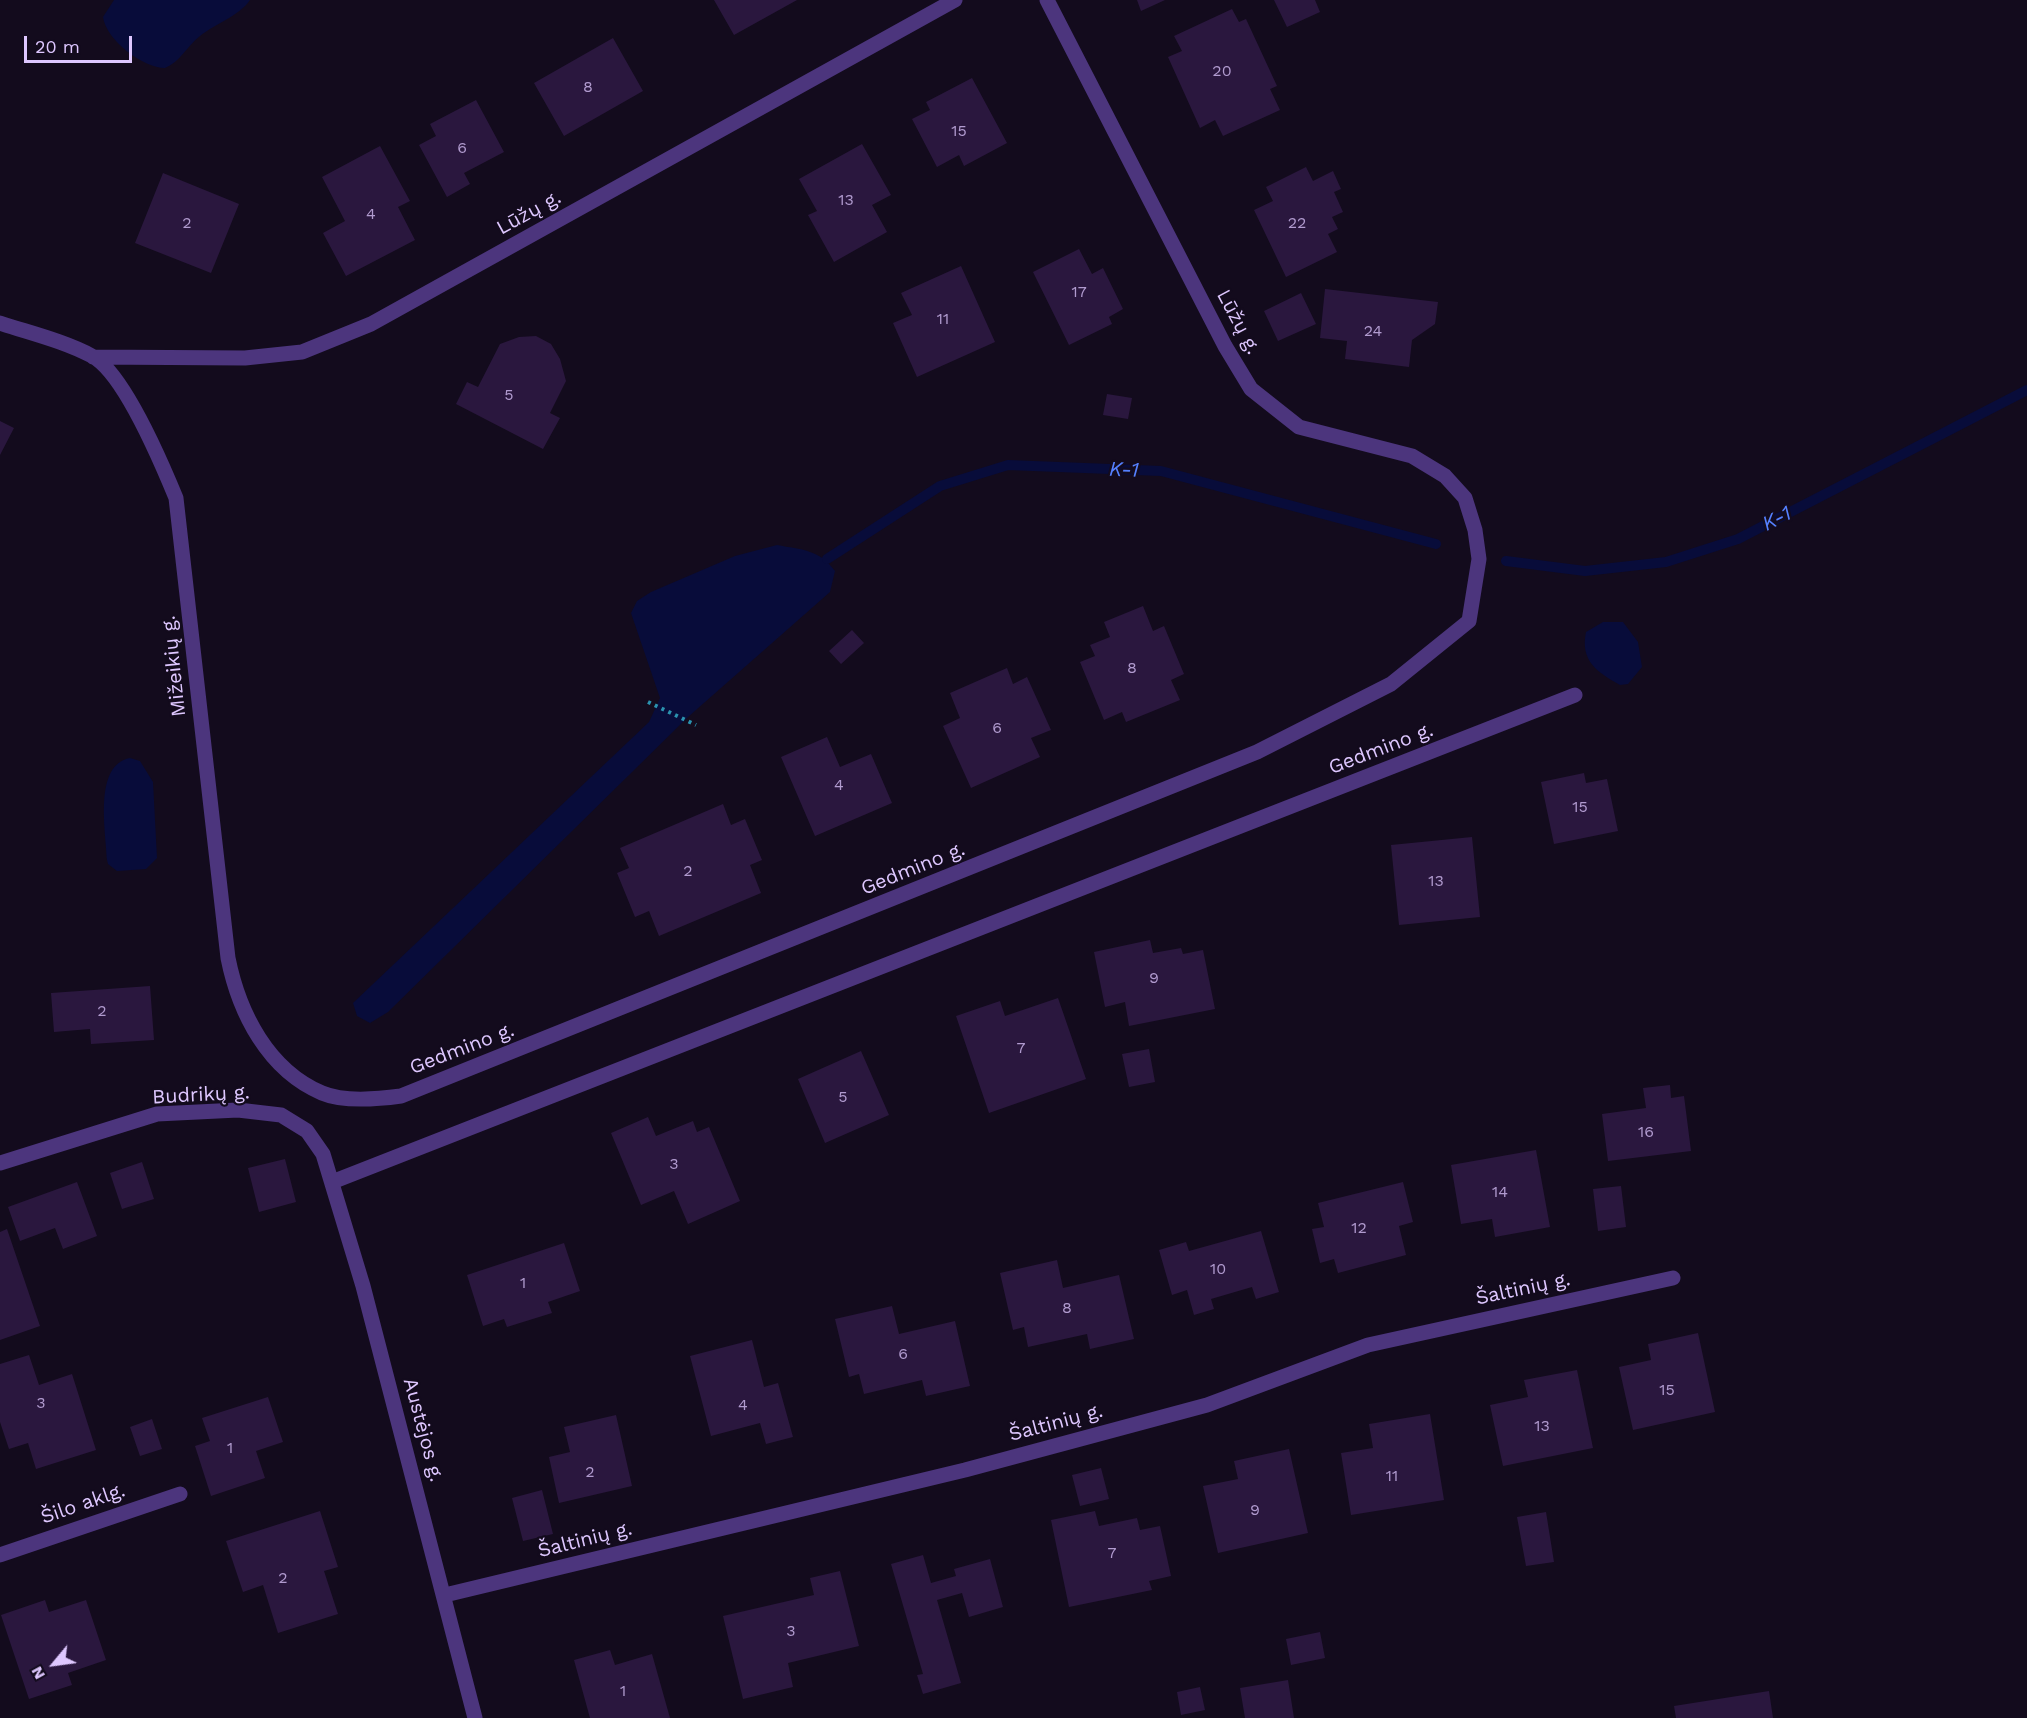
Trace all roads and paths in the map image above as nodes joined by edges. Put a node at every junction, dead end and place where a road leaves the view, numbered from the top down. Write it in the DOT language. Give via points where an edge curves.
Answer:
graph roads {
  1 [pos="955,0"];
  2 [pos="1047,0"];
  3 [pos="0,322"];
  4 [pos="93,357"];
  5 [pos="1479,559"];
  6 [pos="1575,695"];
  7 [pos="648,702"];
  8 [pos="696,725"];
  9 [pos="290,1074"];
  10 [pos="323,1154"];
  11 [pos="0,1163"];
  12 [pos="332,1182"];
  13 [pos="1673,1278"];
  14 [pos="180,1494"];
  15 [pos="0,1555"];
  16 [pos="445,1595"];
  17 [pos="475,1718"];
  1 -- 4 [label="street, Lūžų g." via="371,324 302,352 245,358"];
  2 -- 5 [label="street, Lūžų g." via="1225,346 1251,388 1299,427 1412,456 1445,476 1466,498"];
  3 -- 4 [label="street, Mižeikių g."];
  4 -- 9 [label="street, Mižeikių g." via="117,383 153,442 176,498 228,958 234,987 246,1015 267,1050"];
  5 -- 9 [label="street, Gedmino g." via="1469,621 1391,684 1257,752 401,1096 374,1100 324,1094"];
  6 -- 12 [label="street, Gedmino g."];
  7 -- 8 [label="path"];
  10 -- 11 [label="street, Budrikų g." via="307,1131 281,1115 238,1110 157,1114"];
  10 -- 12 [label="street, Austėjos g."];
  12 -- 16 [label="street, Austėjos g."];
  13 -- 16 [label="street, Šaltinių g." via="1368,1344 1207,1405 965,1470"];
  14 -- 15 [label="street, Šilo aklg."];
  16 -- 17 [label="street, Austėjos g."];
}
